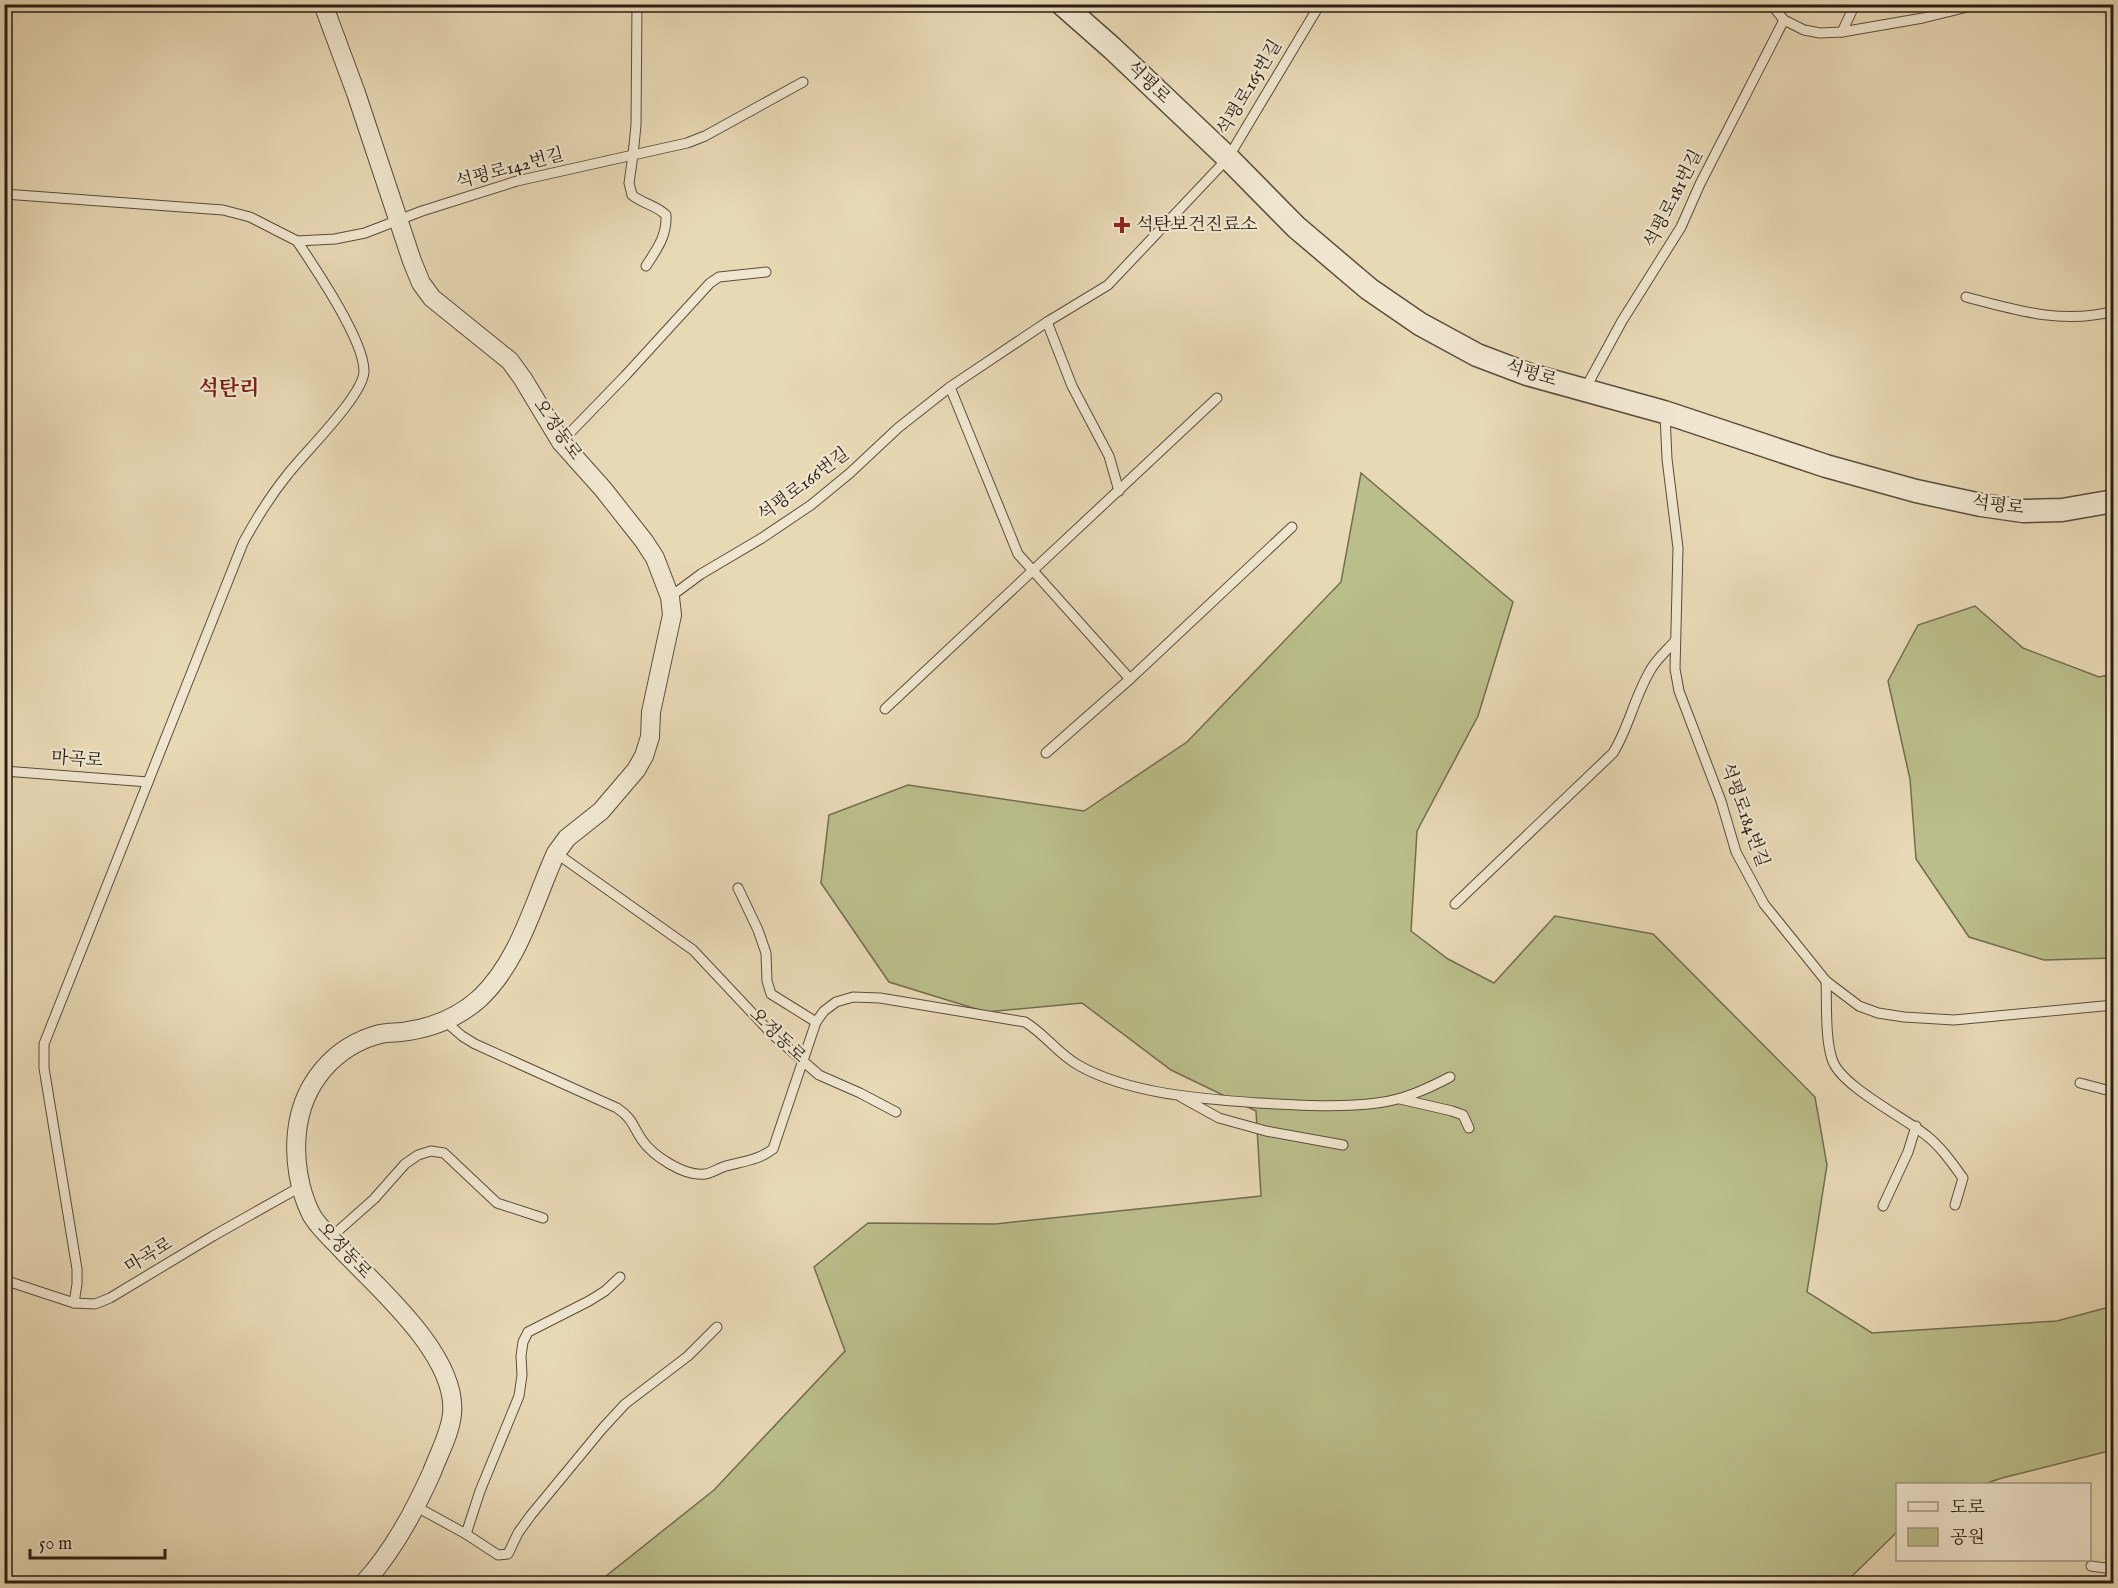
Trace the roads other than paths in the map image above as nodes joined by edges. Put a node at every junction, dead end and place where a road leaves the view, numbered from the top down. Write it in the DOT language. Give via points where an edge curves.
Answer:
graph roads {
  1 [pos="323,4"];
  2 [pos="637,4"];
  3 [pos="1062,4"];
  4 [pos="1320,4"];
  5 [pos="1771,4"];
  6 [pos="1855,4"];
  7 [pos="1980,4"];
  8 [pos="1784,20"];
  9 [pos="1842,32"];
  10 [pos="803,82"];
  11 [pos="633,155"];
  12 [pos="1228,158"];
  13 [pos="4,194"];
  14 [pos="398,221"];
  15 [pos="297,241"];
  16 [pos="646,266"];
  17 [pos="766,272"];
  18 [pos="1966,297"];
  19 [pos="2114,311"];
  20 [pos="1047,322"];
  21 [pos="950,387"];
  22 [pos="1585,389"];
  23 [pos="1217,398"];
  24 [pos="1664,412"];
  25 [pos="561,442"];
  26 [pos="1119,491"];
  27 [pos="2114,501"];
  28 [pos="1292,527"];
  29 [pos="1032,570"];
  30 [pos="670,597"];
  31 [pos="1675,641"];
  32 [pos="1130,679"];
  33 [pos="885,710"];
  34 [pos="1046,753"];
  35 [pos="4,771"];
  36 [pos="148,782"];
  37 [pos="556,853"];
  38 [pos="738,888"];
  39 [pos="1455,904"];
  40 [pos="1826,981"];
  41 [pos="2114,1005"];
  42 [pos="445,1021"];
  43 [pos="816,1022"];
  44 [pos="802,1061"];
  45 [pos="1450,1077"];
  46 [pos="2080,1083"];
  47 [pos="2114,1092"];
  48 [pos="1176,1094"];
  49 [pos="1400,1099"];
  50 [pos="896,1113"];
  51 [pos="1916,1126"];
  52 [pos="1469,1128"];
  53 [pos="1343,1145"];
  54 [pos="300,1187"];
  55 [pos="1955,1205"];
  56 [pos="1883,1206"];
  57 [pos="543,1218"];
  58 [pos="330,1238"];
  59 [pos="620,1277"];
  60 [pos="4,1280"];
  61 [pos="74,1303"];
  62 [pos="717,1327"];
  63 [pos="415,1506"];
  64 [pos="466,1534"];
  65 [pos="2114,1565"];
  66 [pos="2091,1566"];
  67 [pos="363,1584"];
  1 -- 14 [label="street, 오정동로"];
  2 -- 11 [label="lane"];
  3 -- 12 [label="street, 석평로"];
  4 -- 12 [label="lane, 석평로165번길"];
  5 -- 8 [label="lane"];
  6 -- 9 [label="lane"];
  7 -- 9 [label="lane"];
  8 -- 9 [label="lane" via="1804,30"];
  8 -- 22 [label="lane, 석평로181번길" via="1681,227"];
  10 -- 11 [label="lane, 석평로142번길" via="705,136"];
  11 -- 14 [label="lane, 석평로142번길" via="517,182"];
  11 -- 16 [label="lane" via="629,183 632,195 666,215 660,244"];
  12 -- 20 [label="lane, 석평로166번길" via="1108,285"];
  12 -- 22 [label="street, 석평로" via="1296,227 1369,289 1420,324 1477,356"];
  13 -- 15 [label="lane" via="223,210 250,217"];
  14 -- 15 [label="lane, 석평로142번길" via="365,233"];
  14 -- 25 [label="street, 오정동로" via="421,283 432,298 510,361"];
  15 -- 36 [label="lane" via="356,340 363,364 362,384 288,474 243,543"];
  17 -- 25 [label="lane" via="719,277 710,283"];
  18 -- 19 [label="lane" via="2043,316 2072,318"];
  20 -- 21 [label="lane, 석평로166번길"];
  20 -- 26 [label="lane" via="1077,396 1108,456"];
  21 -- 29 [label="lane" via="1018,554"];
  21 -- 30 [label="lane, 석평로166번길" via="811,505"];
  22 -- 24 [label="street, 석평로"];
  23 -- 26 [label="lane"];
  24 -- 27 [label="street, 석평로" via="1827,466 1981,505 2023,511 2062,510"];
  24 -- 31 [label="lane, 석평로184번길" via="1678,548"];
  25 -- 30 [label="street, 오정동로" via="644,541"];
  26 -- 29 [label="lane"];
  28 -- 32 [label="lane"];
  29 -- 32 [label="lane"];
  29 -- 33 [label="lane"];
  30 -- 37 [label="street, 오정동로" via="672,615 644,756 601,811 567,837"];
  31 -- 39 [label="lane" via="1653,665 1613,753"];
  31 -- 40 [label="lane, 석평로184번길" via="1679,692 1722,801 1736,852 1764,904"];
  32 -- 34 [label="lane"];
  35 -- 36 [label="lane, 마곡로"];
  36 -- 61 [label="lane" via="44,1044 44,1068 76,1269"];
  37 -- 42 [label="street, 오정동로" via="504,971 479,998"];
  37 -- 44 [label="lane, 오정동로" via="693,950"];
  38 -- 43 [label="lane" via="766,953 771,994"];
  40 -- 41 [label="lane, 석평로184번길" via="1859,1006 1904,1017 1954,1020"];
  40 -- 51 [label="lane" via="1832,1061 1853,1086"];
  42 -- 44 [label="lane" via="475,1044 617,1108 629,1116 652,1152 690,1173 705,1174 757,1159 773,1149"];
  42 -- 54 [label="street, 오정동로" via="358,1042 327,1063 316,1076 297,1131"];
  43 -- 44 [label="lane"];
  43 -- 48 [label="lane" via="836,1002 853,997 1005,1018 1025,1022 1039,1031 1077,1065 1145,1089"];
  44 -- 50 [label="lane, 오정동로" via="819,1075"];
  45 -- 49 [label="lane"];
  46 -- 47 [label="lane"];
  48 -- 49 [label="lane" via="1320,1107"];
  48 -- 53 [label="lane" via="1219,1118"];
  49 -- 52 [label="lane" via="1463,1115"];
  51 -- 55 [label="lane" via="1963,1178"];
  51 -- 56 [label="lane"];
  54 -- 58 [label="street, 오정동로" via="312,1216"];
  54 -- 61 [label="lane, 마곡로" via="110,1298 95,1304"];
  57 -- 58 [label="lane" via="497,1203 444,1154 431,1151 405,1164 374,1199"];
  58 -- 63 [label="street, 오정동로" via="421,1334 443,1371 451,1395 448,1432"];
  59 -- 64 [label="lane" via="597,1296 528,1332 522,1349 519,1396"];
  60 -- 61 [label="lane, 마곡로"];
  62 -- 64 [label="lane" via="688,1356 625,1404 531,1515 508,1554 498,1555"];
  63 -- 64 [label="lane"];
  63 -- 67 [label="street, 오정동로"];
  65 -- 66 [label="lane"];
}
